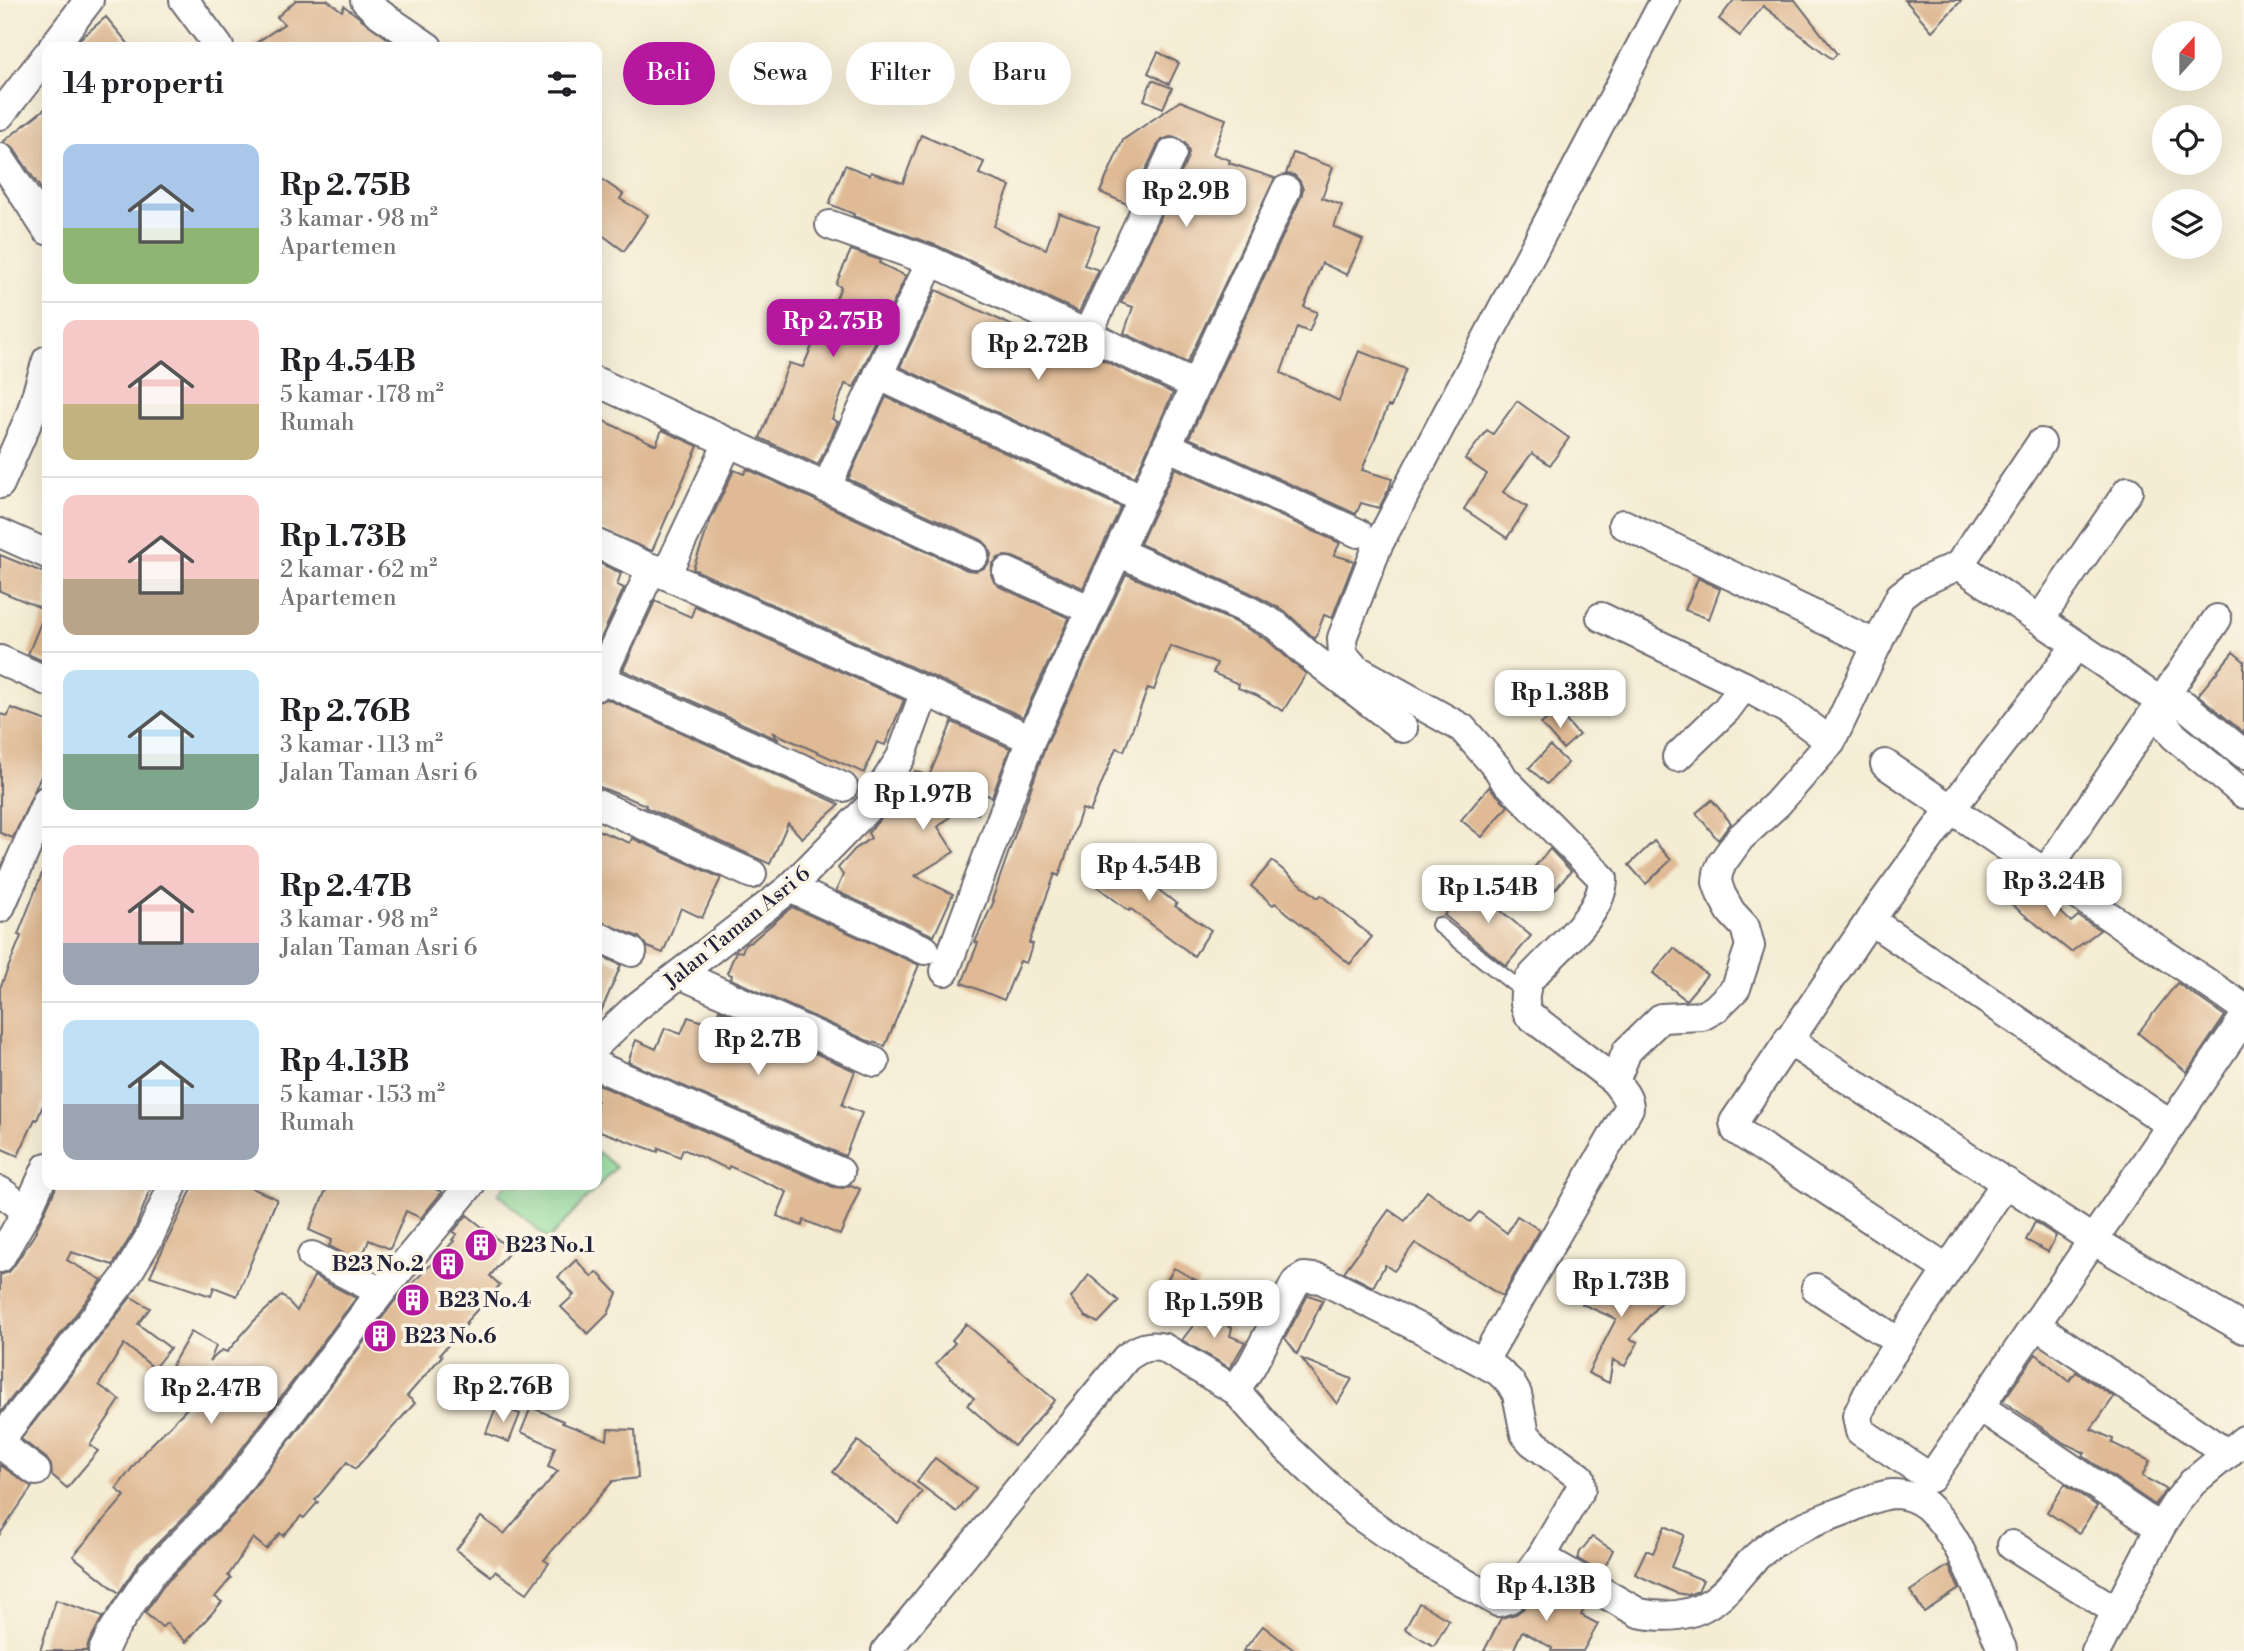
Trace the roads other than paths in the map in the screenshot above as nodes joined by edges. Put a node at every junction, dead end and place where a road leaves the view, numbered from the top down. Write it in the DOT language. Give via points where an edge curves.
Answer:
graph roads {
  1 [pos="89,0"];
  2 [pos="184,0"];
  3 [pos="365,0"];
  4 [pos="1665,0"];
  5 [pos="58,42"];
  6 [pos="215,42"];
  7 [pos="421,42"];
  8 [pos="42,61"];
  9 [pos="0,116"];
  10 [pos="1172,153"];
  11 [pos="0,158"];
  12 [pos="1286,190"];
  13 [pos="42,222"];
  14 [pos="830,225"];
  15 [pos="931,261"];
  16 [pos="1088,333"];
  17 [pos="878,375"];
  18 [pos="602,384"];
  19 [pos="1195,385"];
  20 [pos="42,398"];
  21 [pos="39,420"];
  22 [pos="727,443"];
  23 [pos="2041,443"];
  24 [pos="1167,446"];
  25 [pos="0,484"];
  26 [pos="826,488"];
  27 [pos="2128,491"];
  28 [pos="1143,499"];
  29 [pos="1623,524"];
  30 [pos="0,533"];
  31 [pos="1358,533"];
  32 [pos="602,546"];
  33 [pos="42,552"];
  34 [pos="1118,552"];
  35 [pos="974,555"];
  36 [pos="1951,569"];
  37 [pos="659,572"];
  38 [pos="1007,572"];
  39 [pos="1091,610"];
  40 [pos="1601,617"];
  41 [pos="2217,619"];
  42 [pos="2040,620"];
  43 [pos="1877,645"];
  44 [pos="2076,646"];
  45 [pos="0,660"];
  46 [pos="602,674"];
  47 [pos="42,679"];
  48 [pos="602,683"];
  49 [pos="1744,686"];
  50 [pos="925,691"];
  51 [pos="2161,702"];
  52 [pos="1403,728"];
  53 [pos="1031,738"];
  54 [pos="1831,741"];
  55 [pos="2244,754"];
  56 [pos="1677,757"];
  57 [pos="1885,764"];
  58 [pos="843,787"];
  59 [pos="2244,794"];
  60 [pos="602,806"];
  61 [pos="1951,810"];
  62 [pos="42,811"];
  63 [pos="2045,873"];
  64 [pos="752,874"];
  65 [pos="790,888"];
  66 [pos="0,908"];
  67 [pos="1870,920"];
  68 [pos="1439,925"];
  69 [pos="602,938"];
  70 [pos="925,950"];
  71 [pos="632,952"];
  72 [pos="945,971"];
  73 [pos="680,974"];
  74 [pos="1524,992"];
  75 [pos="2244,1008"];
  76 [pos="2244,1018"];
  77 [pos="602,1039"];
  78 [pos="1788,1040"];
  79 [pos="875,1062"];
  80 [pos="602,1068"];
  81 [pos="1615,1082"];
  82 [pos="2171,1125"];
  83 [pos="840,1172"];
  84 [pos="42,1178"];
  85 [pos="2006,1182"];
  86 [pos="171,1190"];
  87 [pos="464,1190"];
  88 [pos="0,1191"];
  89 [pos="27,1211"];
  90 [pos="2093,1241"];
  91 [pos="312,1256"];
  92 [pos="0,1258"];
  93 [pos="1946,1269"];
  94 [pos="1816,1288"];
  95 [pos="381,1292"];
  96 [pos="2036,1325"];
  97 [pos="2244,1329"];
  98 [pos="1899,1342"];
  99 [pos="1483,1362"];
  100 [pos="1235,1390"];
  101 [pos="1980,1407"];
  102 [pos="0,1442"];
  103 [pos="2236,1447"];
  104 [pos="36,1471"];
  105 [pos="2160,1528"];
  106 [pos="2012,1545"];
  107 [pos="1541,1557"];
  108 [pos="2116,1611"];
  109 [pos="103,1651"];
  110 [pos="886,1651"];
  111 [pos="2003,1651"];
  112 [pos="2096,1651"];
  1 -- 5 [label="street"];
  2 -- 6 [label="street"];
  3 -- 7 [label="street"];
  4 -- 74 [label="street" via="1378,545 1342,638 1343,655 1356,669 1462,728 1504,779 1603,878 1603,891 1594,908 1535,973"];
  8 -- 9 [label="street"];
  10 -- 16 [label="street"];
  11 -- 13 [label="street"];
  12 -- 19 [label="street"];
  14 -- 15 [label="street"];
  15 -- 16 [label="street"];
  15 -- 17 [label="street"];
  16 -- 19 [label="street"];
  17 -- 26 [label="street"];
  17 -- 28 [label="street"];
  18 -- 22 [label="street"];
  19 -- 24 [label="street"];
  20 -- 21 [label="street"];
  21 -- 25 [label="street"];
  22 -- 26 [label="street"];
  22 -- 37 [label="street"];
  23 -- 36 [label="street"];
  24 -- 28 [label="street"];
  24 -- 31 [label="street"];
  26 -- 35 [label="street"];
  27 -- 42 [label="street"];
  28 -- 34 [label="street"];
  29 -- 43 [label="street"];
  30 -- 33 [label="street"];
  32 -- 37 [label="street"];
  34 -- 39 [label="street"];
  34 -- 52 [label="street" via="1277,626"];
  36 -- 42 [label="street"];
  36 -- 43 [label="street" via="1900,596"];
  37 -- 46 [label="street"];
  37 -- 50 [label="street"];
  38 -- 39 [label="street"];
  39 -- 53 [label="street"];
  40 -- 49 [label="street"];
  41 -- 51 [label="street"];
  42 -- 44 [label="street"];
  43 -- 54 [label="street"];
  44 -- 51 [label="street"];
  44 -- 61 [label="street"];
  45 -- 47 [label="street"];
  48 -- 58 [label="street"];
  49 -- 54 [label="street"];
  49 -- 56 [label="street"];
  50 -- 53 [label="street"];
  50 -- 65 [label="street, Jalan Taman Asri 6" via="901,757 869,807"];
  51 -- 55 [label="street" via="2184,705"];
  51 -- 59 [label="street" via="2164,723 2174,736"];
  51 -- 63 [label="street"];
  53 -- 72 [label="street"];
  54 -- 81 [label="street" via="1777,804 1740,838 1718,873 1721,894 1745,927 1750,946 1735,988 1702,1016 1661,1018 1627,1051"];
  57 -- 61 [label="street"];
  60 -- 64 [label="street"];
  61 -- 63 [label="street"];
  61 -- 67 [label="street"];
  62 -- 66 [label="street"];
  63 -- 75 [label="street"];
  65 -- 70 [label="street"];
  65 -- 73 [label="street, Jalan Taman Asri 6"];
  67 -- 78 [label="street"];
  67 -- 82 [label="street"];
  68 -- 74 [label="lane"];
  69 -- 71 [label="street"];
  73 -- 77 [label="street, Jalan Taman Asri 6"];
  73 -- 79 [label="street"];
  74 -- 81 [label="street" via="1528,1014"];
  76 -- 82 [label="street"];
  78 -- 85 [label="street"];
  78 -- 93 [label="street" via="1736,1115 1736,1130"];
  80 -- 83 [label="street"];
  81 -- 99 [label="street" via="1629,1108"];
  82 -- 90 [label="street"];
  84 -- 89 [label="street"];
  85 -- 90 [label="street"];
  85 -- 93 [label="street"];
  86 -- 102 [label="street" via="124,1279"];
  87 -- 95 [label="street"];
  88 -- 89 [label="street"];
  89 -- 92 [label="street"];
  90 -- 96 [label="street"];
  90 -- 97 [label="street"];
  91 -- 95 [label="street"];
  93 -- 98 [label="street"];
  94 -- 98 [label="street"];
  95 -- 109 [label="street" via="222,1503 151,1574"];
  96 -- 101 [label="street"];
  96 -- 103 [label="street"];
  98 -- 101 [label="street" via="1866,1395 1857,1416 1860,1431 1931,1478"];
  99 -- 100 [label="street" via="1310,1276 1296,1282"];
  99 -- 107 [label="street" via="1510,1382 1517,1394 1525,1434 1580,1477 1581,1488"];
  100 -- 107 [label="street" via="1283,1444 1356,1513 1416,1555 1494,1600 1511,1598"];
  100 -- 110 [label="street" via="1164,1348 1153,1345 1135,1352"];
  101 -- 105 [label="street"];
  102 -- 104 [label="street"];
  103 -- 105 [label="street" via="2193,1482"];
  105 -- 108 [label="street"];
  106 -- 108 [label="street"];
  107 -- 111 [label="street" via="1639,1613 1672,1616 1708,1605 1725,1593 1755,1558 1798,1528 1871,1499 1903,1495 1928,1507 1943,1524 1967,1565"];
  108 -- 112 [label="street"];
}
